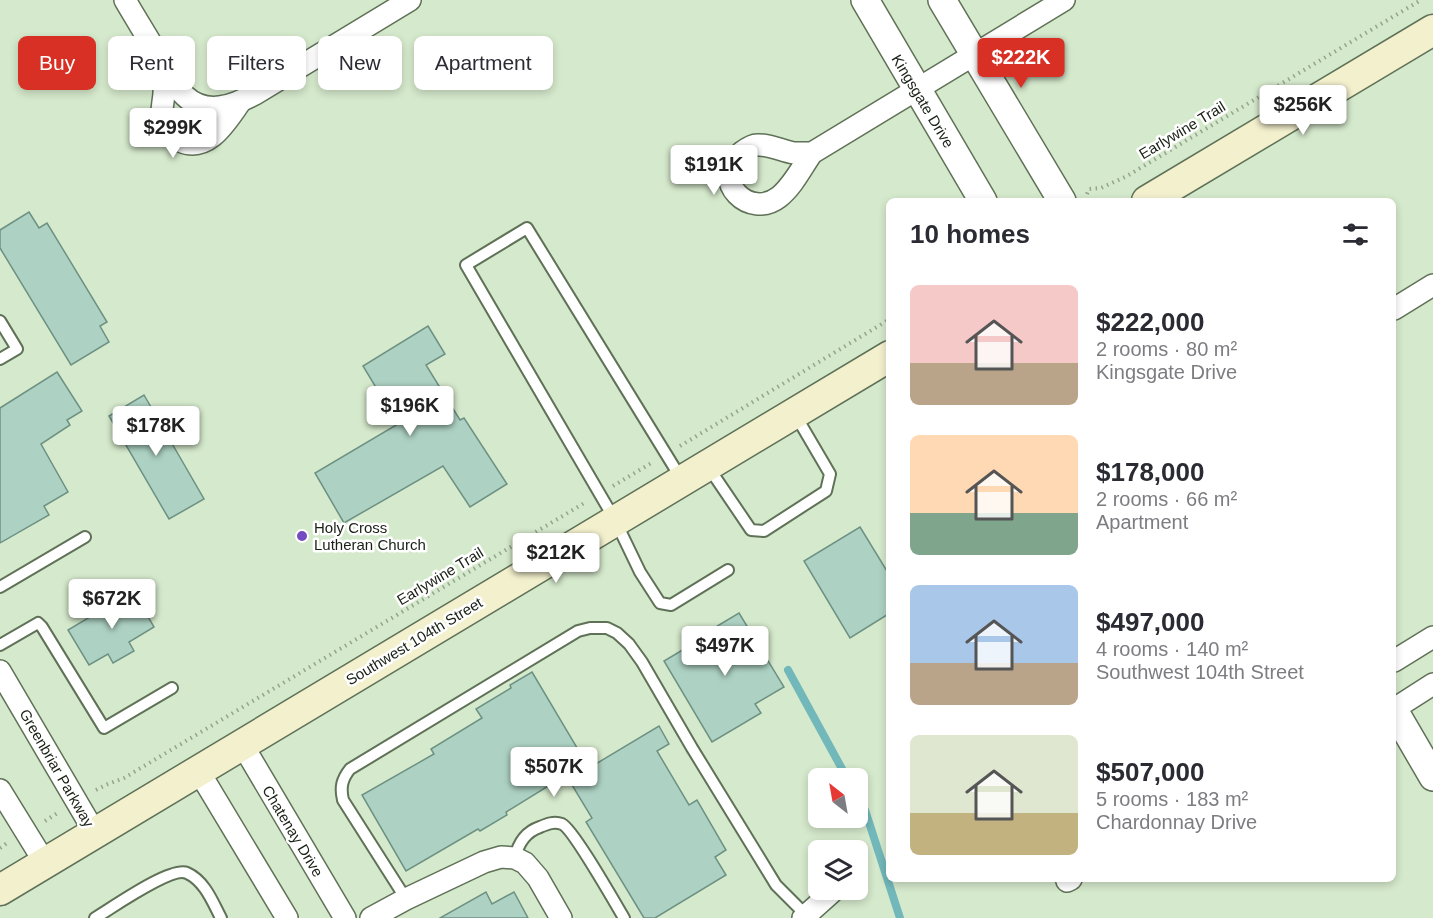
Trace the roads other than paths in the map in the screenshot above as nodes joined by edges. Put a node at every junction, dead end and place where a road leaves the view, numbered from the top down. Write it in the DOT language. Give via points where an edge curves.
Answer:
graph roads {
  1 [pos="125,0"];
  2 [pos="410,0"];
  3 [pos="865,0"];
  4 [pos="942,0"];
  5 [pos="1064,0"];
  6 [pos="1433,30"];
  7 [pos="147,36"];
  8 [pos="975,54"];
  9 [pos="164,90"];
  10 [pos="181,90"];
  11 [pos="916,90"];
  12 [pos="242,101"];
  13 [pos="812,153"];
  14 [pos="981,198"];
  15 [pos="1072,198"];
  16 [pos="1153,198"];
  17 [pos="1433,285"];
  18 [pos="1396,308"];
  19 [pos="0,321"];
  20 [pos="886,358"];
  21 [pos="0,359"];
  22 [pos="794,413"];
  23 [pos="708,465"];
  24 [pos="682,481"];
  25 [pos="615,520"];
  26 [pos="85,537"];
  27 [pos="728,570"];
  28 [pos="0,587"];
  29 [pos="1433,637"];
  30 [pos="0,645"];
  31 [pos="1396,660"];
  32 [pos="0,671"];
  33 [pos="1433,684"];
  34 [pos="172,688"];
  35 [pos="1396,708"];
  36 [pos="1396,712"];
  37 [pos="242,744"];
  38 [pos="198,770"];
  39 [pos="1433,777"];
  40 [pos="0,790"];
  41 [pos="95,833"];
  42 [pos="515,858"];
  43 [pos="45,863"];
  44 [pos="0,890"];
  45 [pos="406,899"];
  46 [pos="824,900"];
  47 [pos="807,917"];
  48 [pos="95,918"];
  49 [pos="221,918"];
  50 [pos="287,918"];
  51 [pos="345,918"];
  52 [pos="371,918"];
  53 [pos="561,918"];
  54 [pos="624,918"];
  1 -- 7 [label="street"];
  2 -- 12 [label="street"];
  3 -- 11 [label="street, Kingsgate Drive"];
  4 -- 8 [label="street"];
  5 -- 8 [label="street"];
  6 -- 16 [label="main road"];
  8 -- 11 [label="street"];
  8 -- 15 [label="street"];
  9 -- 12 [label="street" via="163,121 174,137 193,145 214,135"];
  10 -- 12 [label="street" via="192,101 212,107 223,108"];
  11 -- 13 [label="street"];
  11 -- 14 [label="street, Kingsgate Drive"];
  17 -- 18 [label="street"];
  19 -- 21 [label="lane" via="17,349"];
  20 -- 22 [label="main road, Southwest 104th Street"];
  22 -- 23 [label="main road, Southwest 104th Street"];
  22 -- 23 [label="lane" via="830,474 826,491 764,531 751,530"];
  23 -- 24 [label="main road, Southwest 104th Street"];
  24 -- 25 [label="main road, Southwest 104th Street"];
  24 -- 25 [label="lane" via="527,228 466,265"];
  25 -- 27 [label="lane" via="660,603 671,605"];
  25 -- 37 [label="main road, Southwest 104th Street"];
  26 -- 28 [label="lane"];
  29 -- 31 [label="street"];
  30 -- 34 [label="lane" via="38,623 104,728"];
  32 -- 41 [label="street, Greenbriar Parkway"];
  33 -- 35 [label="street"];
  36 -- 39 [label="street"];
  37 -- 38 [label="main road, Southwest 104th Street"];
  37 -- 51 [label="street, Chatenay Drive"];
  38 -- 41 [label="main road, Southwest 104th Street"];
  38 -- 50 [label="street"];
  40 -- 43 [label="street"];
  41 -- 43 [label="main road, Southwest 104th Street"];
  42 -- 45 [label="street" via="484,862"];
  42 -- 53 [label="street" via="538,878"];
  42 -- 54 [label="lane" via="524,838 535,829 554,822 563,825"];
  43 -- 44 [label="main road, Southwest 104th Street"];
  45 -- 47 [label="lane" via="343,800 344,777 350,769 578,631 606,628 629,644 642,662 765,869"];
  45 -- 52 [label="street"];
  46 -- 47 [label="street"];
  48 -- 49 [label="lane" via="159,879 186,872 198,880"];
}
